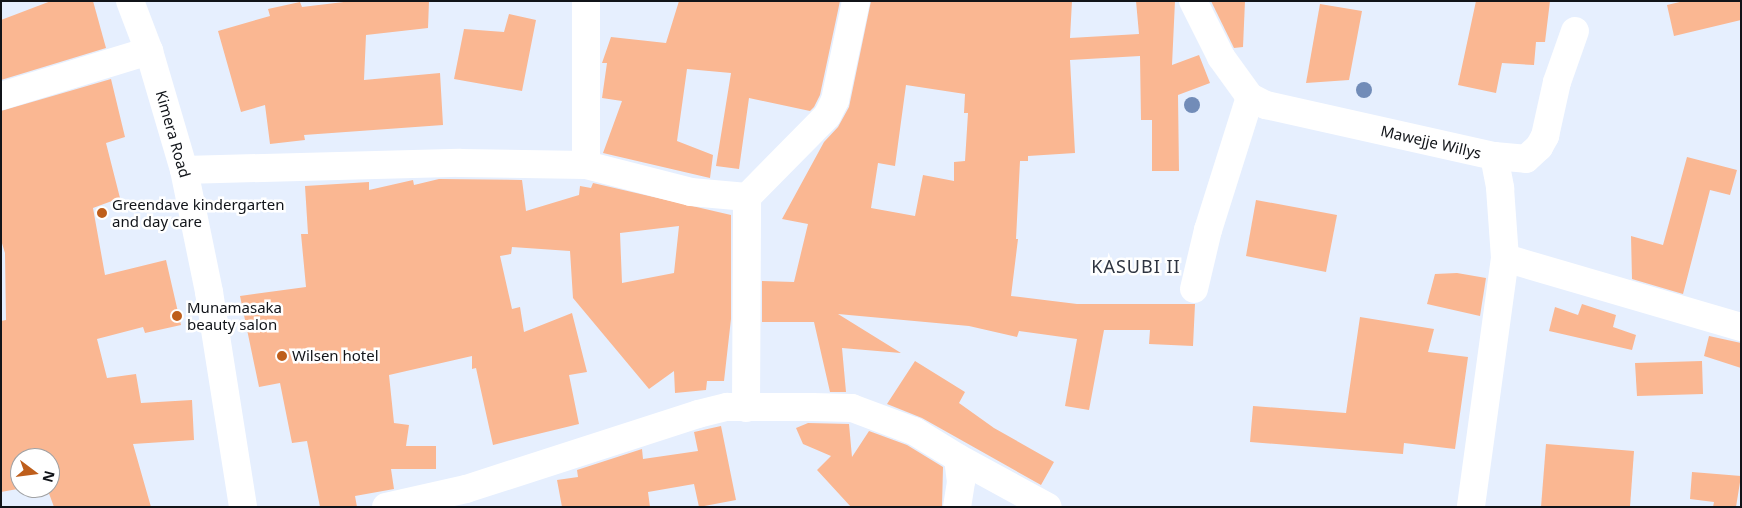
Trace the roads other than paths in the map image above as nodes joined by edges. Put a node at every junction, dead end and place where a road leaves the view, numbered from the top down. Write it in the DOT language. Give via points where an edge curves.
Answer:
graph roads {
  1 [pos="130,1"];
  2 [pos="586,1"];
  3 [pos="856,1"];
  4 [pos="1193,1"];
  5 [pos="1575,31"];
  6 [pos="149,50"];
  7 [pos="1,96"];
  8 [pos="1250,97"];
  9 [pos="1494,156"];
  10 [pos="586,165"];
  11 [pos="184,170"];
  12 [pos="748,196"];
  13 [pos="1505,258"];
  14 [pos="1194,289"];
  15 [pos="1741,327"];
  16 [pos="746,408"];
  17 [pos="958,458"];
  18 [pos="243,507"];
  19 [pos="386,507"];
  20 [pos="957,507"];
  21 [pos="1048,507"];
  22 [pos="1471,507"];
  1 -- 6 [label="street, Kimera Road"];
  2 -- 10 [label="street"];
  3 -- 12 [label="street" via="835,100 827,116"];
  4 -- 8 [label="street" via="1221,58"];
  5 -- 9 [label="street" via="1539,147 1526,159"];
  6 -- 7 [label="street"];
  6 -- 11 [label="street, Kimera Road"];
  8 -- 9 [label="street, Mawejje Willys" via="1266,105"];
  8 -- 14 [label="street" via="1236,135"];
  9 -- 13 [label="street, Mawejje Willys" via="1500,188"];
  10 -- 11 [label="street" via="460,163"];
  10 -- 12 [label="street" via="691,192"];
  11 -- 18 [label="street, Kimera Road" via="209,292"];
  12 -- 16 [label="street"];
  13 -- 15 [label="street"];
  13 -- 22 [label="street, Mawejje Willys"];
  16 -- 17 [label="street" via="852,408 914,430"];
  16 -- 19 [label="street" via="727,407 698,414 466,489"];
  17 -- 20 [label="street" via="961,482"];
  17 -- 21 [label="street"];
}
